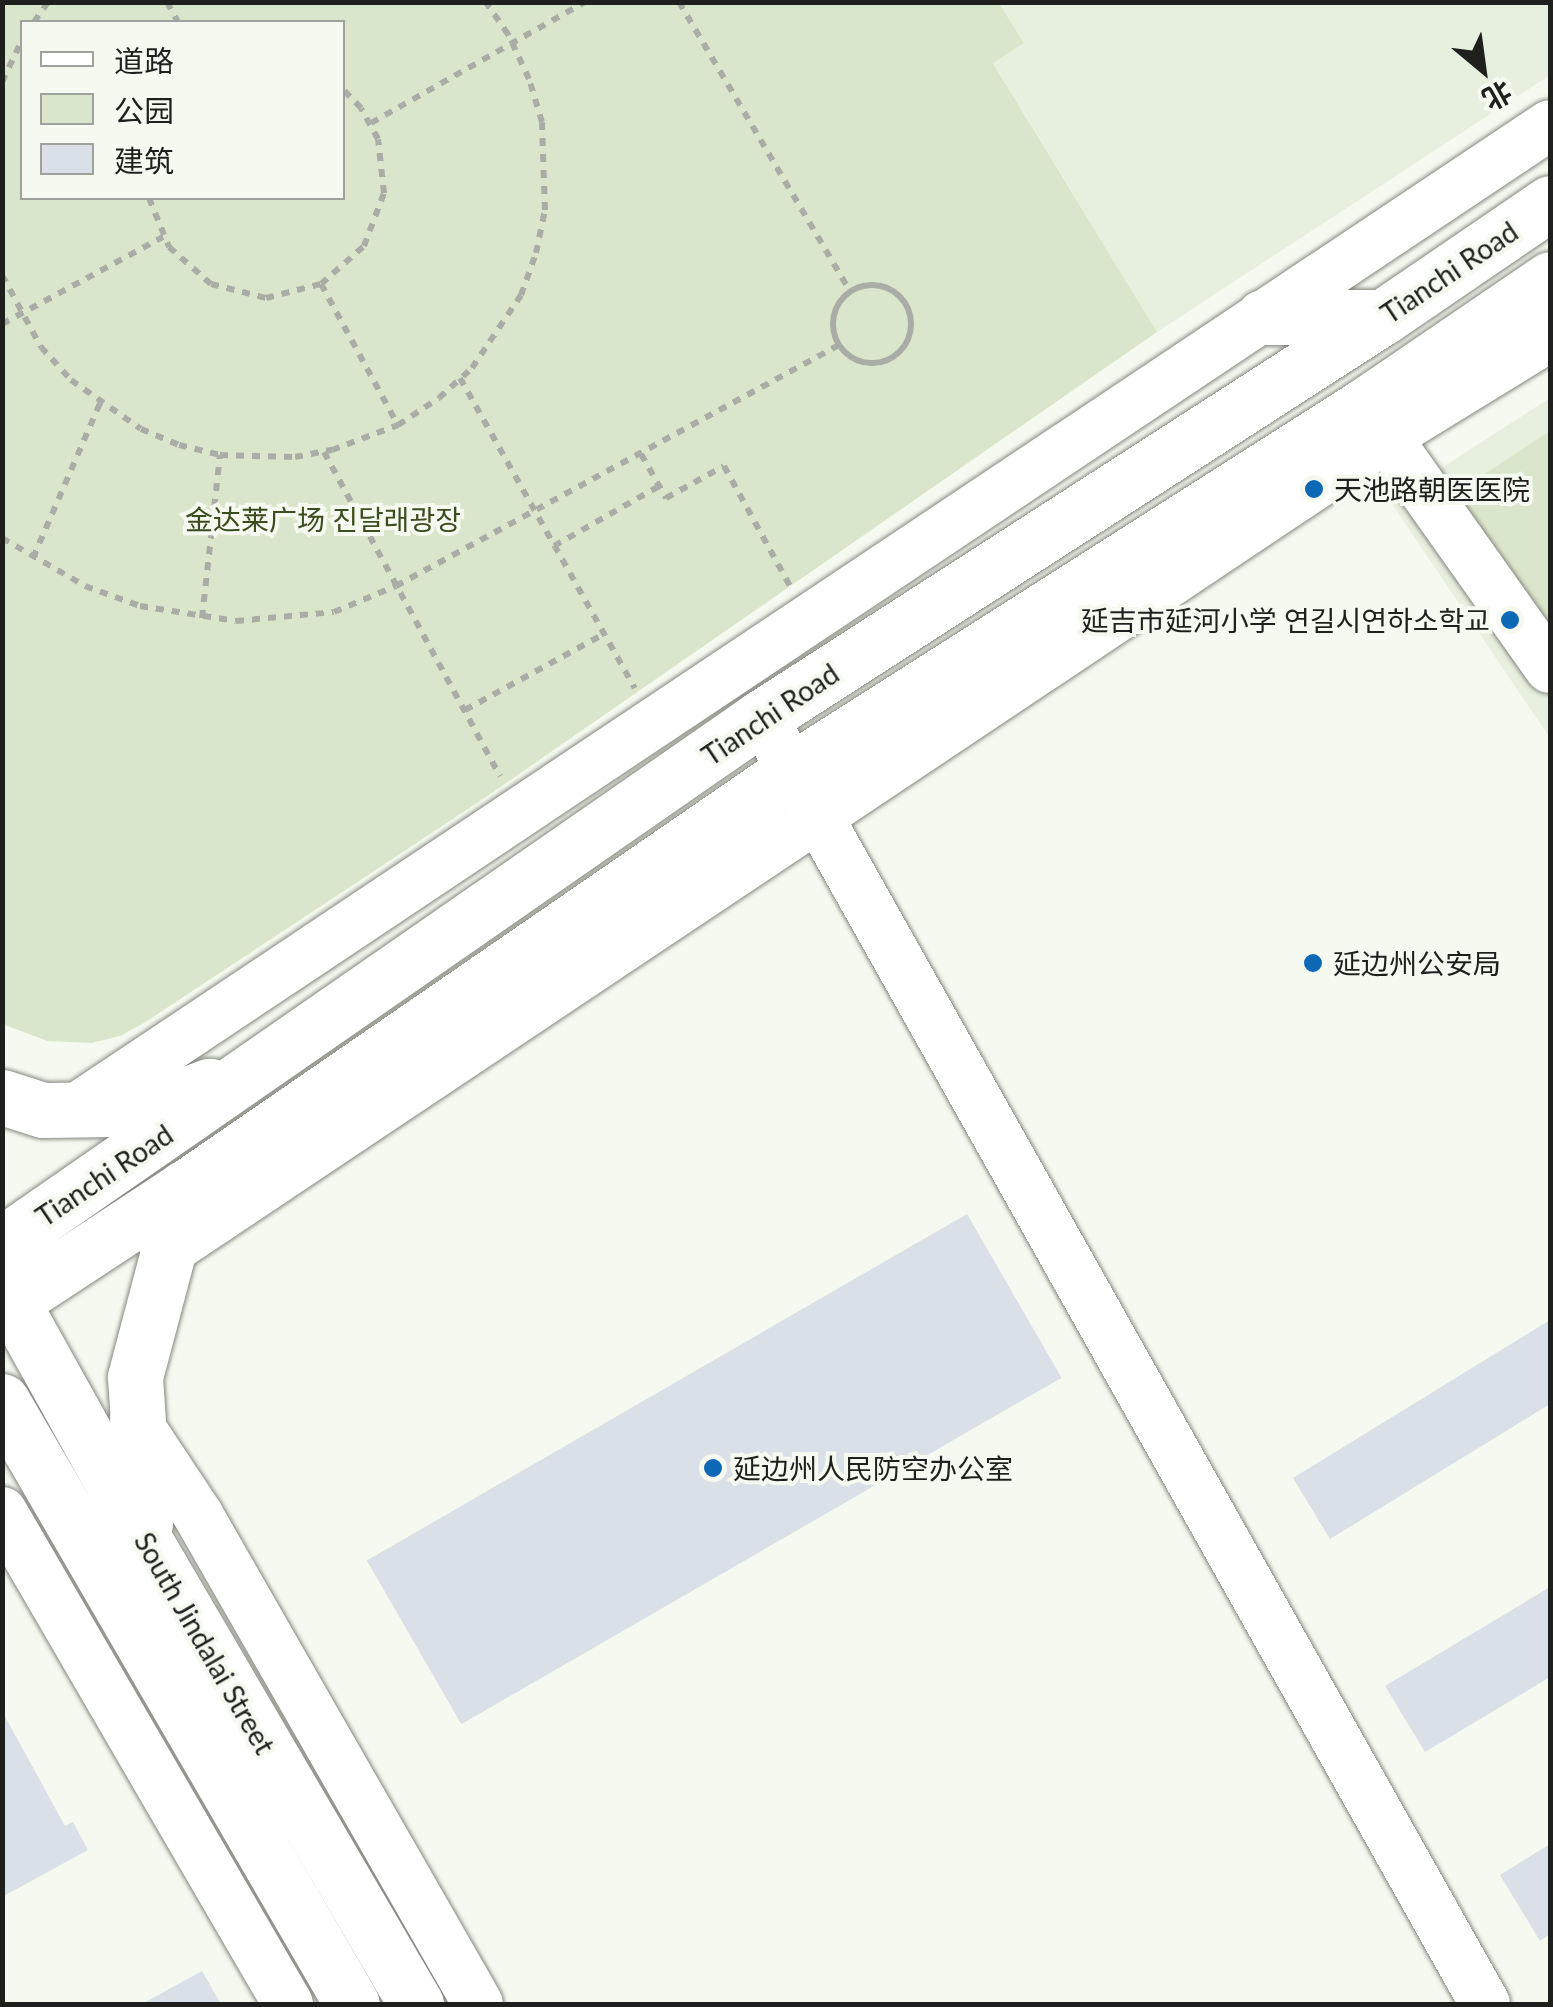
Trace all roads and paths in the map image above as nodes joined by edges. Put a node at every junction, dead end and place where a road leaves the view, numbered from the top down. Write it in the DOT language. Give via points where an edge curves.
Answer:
graph roads {
  1 [pos="486,2"];
  2 [pos="586,2"];
  3 [pos="679,2"];
  4 [pos="20,44"];
  5 [pos="512,44"];
  6 [pos="3,82"];
  7 [pos="345,92"];
  8 [pos="371,123"];
  9 [pos="1550,126"];
  10 [pos="150,200"];
  11 [pos="1550,203"];
  12 [pos="162,237"];
  13 [pos="2,275"];
  14 [pos="1550,278"];
  15 [pos="321,284"];
  16 [pos="850,292"];
  17 [pos="21,314"];
  18 [pos="1263,317"];
  19 [pos="1384,318"];
  20 [pos="2,324"];
  21 [pos="1550,336"];
  22 [pos="839,346"];
  23 [pos="460,378"];
  24 [pos="100,404"];
  25 [pos="1375,422"];
  26 [pos="398,425"];
  27 [pos="324,452"];
  28 [pos="641,454"];
  29 [pos="220,455"];
  30 [pos="659,486"];
  31 [pos="535,511"];
  32 [pos="2,538"];
  33 [pos="554,546"];
  34 [pos="33,559"];
  35 [pos="396,586"];
  36 [pos="794,593"];
  37 [pos="202,618"];
  38 [pos="604,634"];
  39 [pos="1550,668"];
  40 [pos="640,698"];
  41 [pos="464,710"];
  42 [pos="762,717"];
  43 [pos="792,770"];
  44 [pos="507,788"];
  45 [pos="818,818"];
  46 [pos="261,1067"];
  47 [pos="2,1097"];
  48 [pos="74,1110"];
  49 [pos="185,1188"];
  50 [pos="2,1244"];
  51 [pos="166,1253"];
  52 [pos="5,1296"];
  53 [pos="2,1401"];
  54 [pos="135,1420"];
  55 [pos="2,1512"];
  56 [pos="148,1546"];
  57 [pos="288,2004"];
  58 [pos="352,2004"];
  59 [pos="416,2004"];
  60 [pos="478,2004"];
  61 [pos="1485,2004"];
  1 -- 5 [label="path"];
  2 -- 5 [label="path"];
  3 -- 16 [label="path"];
  4 -- 6 [label="path"];
  5 -- 8 [label="path"];
  5 -- 23 [label="path" via="542,122 545,210 521,295 499,334"];
  7 -- 8 [label="path"];
  8 -- 15 [label="path" via="383,157 380,212 352,261"];
  9 -- 18 [label="street, Tianchi Road"];
  10 -- 12 [label="path"];
  11 -- 19 [label="main road, Tianchi Road"];
  12 -- 15 [label="path" via="194,274 228,292 266,298"];
  12 -- 17 [label="path"];
  13 -- 17 [label="path"];
  14 -- 25 [label="main road, Tianchi Road"];
  15 -- 26 [label="path"];
  16 -- 22 [label="path" via="833,322"];
  16 -- 22 [label="path" via="889,288 908,306 911,332 886,361 860,362"];
  17 -- 20 [label="path"];
  17 -- 24 [label="path" via="71,380"];
  18 -- 19 [label="main road"];
  18 -- 48 [label="street, Tianchi Road"];
  19 -- 42 [label="main road, Tianchi Road"];
  21 -- 25 [label="street, Tianchi Road"];
  22 -- 28 [label="path"];
  23 -- 26 [label="path"];
  23 -- 31 [label="path"];
  24 -- 29 [label="path" via="141,429"];
  24 -- 34 [label="path"];
  25 -- 39 [label="street"];
  25 -- 43 [label="main road, Tianchi Road"];
  25 -- 45 [label="street, Tianchi Road"];
  26 -- 27 [label="path"];
  27 -- 29 [label="path"];
  27 -- 35 [label="path"];
  28 -- 30 [label="path"];
  28 -- 31 [label="path"];
  29 -- 37 [label="path"];
  30 -- 33 [label="path"];
  30 -- 36 [label="path" via="666,498 724,466"];
  31 -- 33 [label="path"];
  31 -- 35 [label="path"];
  32 -- 34 [label="path"];
  33 -- 38 [label="path"];
  34 -- 37 [label="path" via="140,606"];
  35 -- 37 [label="path" via="334,612"];
  35 -- 41 [label="path"];
  38 -- 40 [label="path"];
  38 -- 41 [label="path"];
  41 -- 44 [label="path"];
  42 -- 43 [label="street"];
  42 -- 46 [label="main road, Tianchi Road"];
  43 -- 45 [label="street"];
  43 -- 49 [label="main road, Tianchi Road"];
  45 -- 51 [label="street, Tianchi Road"];
  45 -- 61 [label="street"];
  46 -- 48 [label="main road" via="172,1100"];
  46 -- 50 [label="main road, Tianchi Road"];
  47 -- 48 [label="main road" via="43,1110"];
  49 -- 51 [label="main road"];
  49 -- 52 [label="main road, Tianchi Road"];
  51 -- 54 [label="main road" via="135,1376"];
  52 -- 56 [label="main road, South Jindalai Street"];
  53 -- 58 [label="main road, South Jindalai Street"];
  54 -- 56 [label="main road"];
  54 -- 60 [label="street, South Jindalai Street" via="198,1515"];
  55 -- 57 [label="street"];
  56 -- 59 [label="main road, South Jindalai Street"];
}
